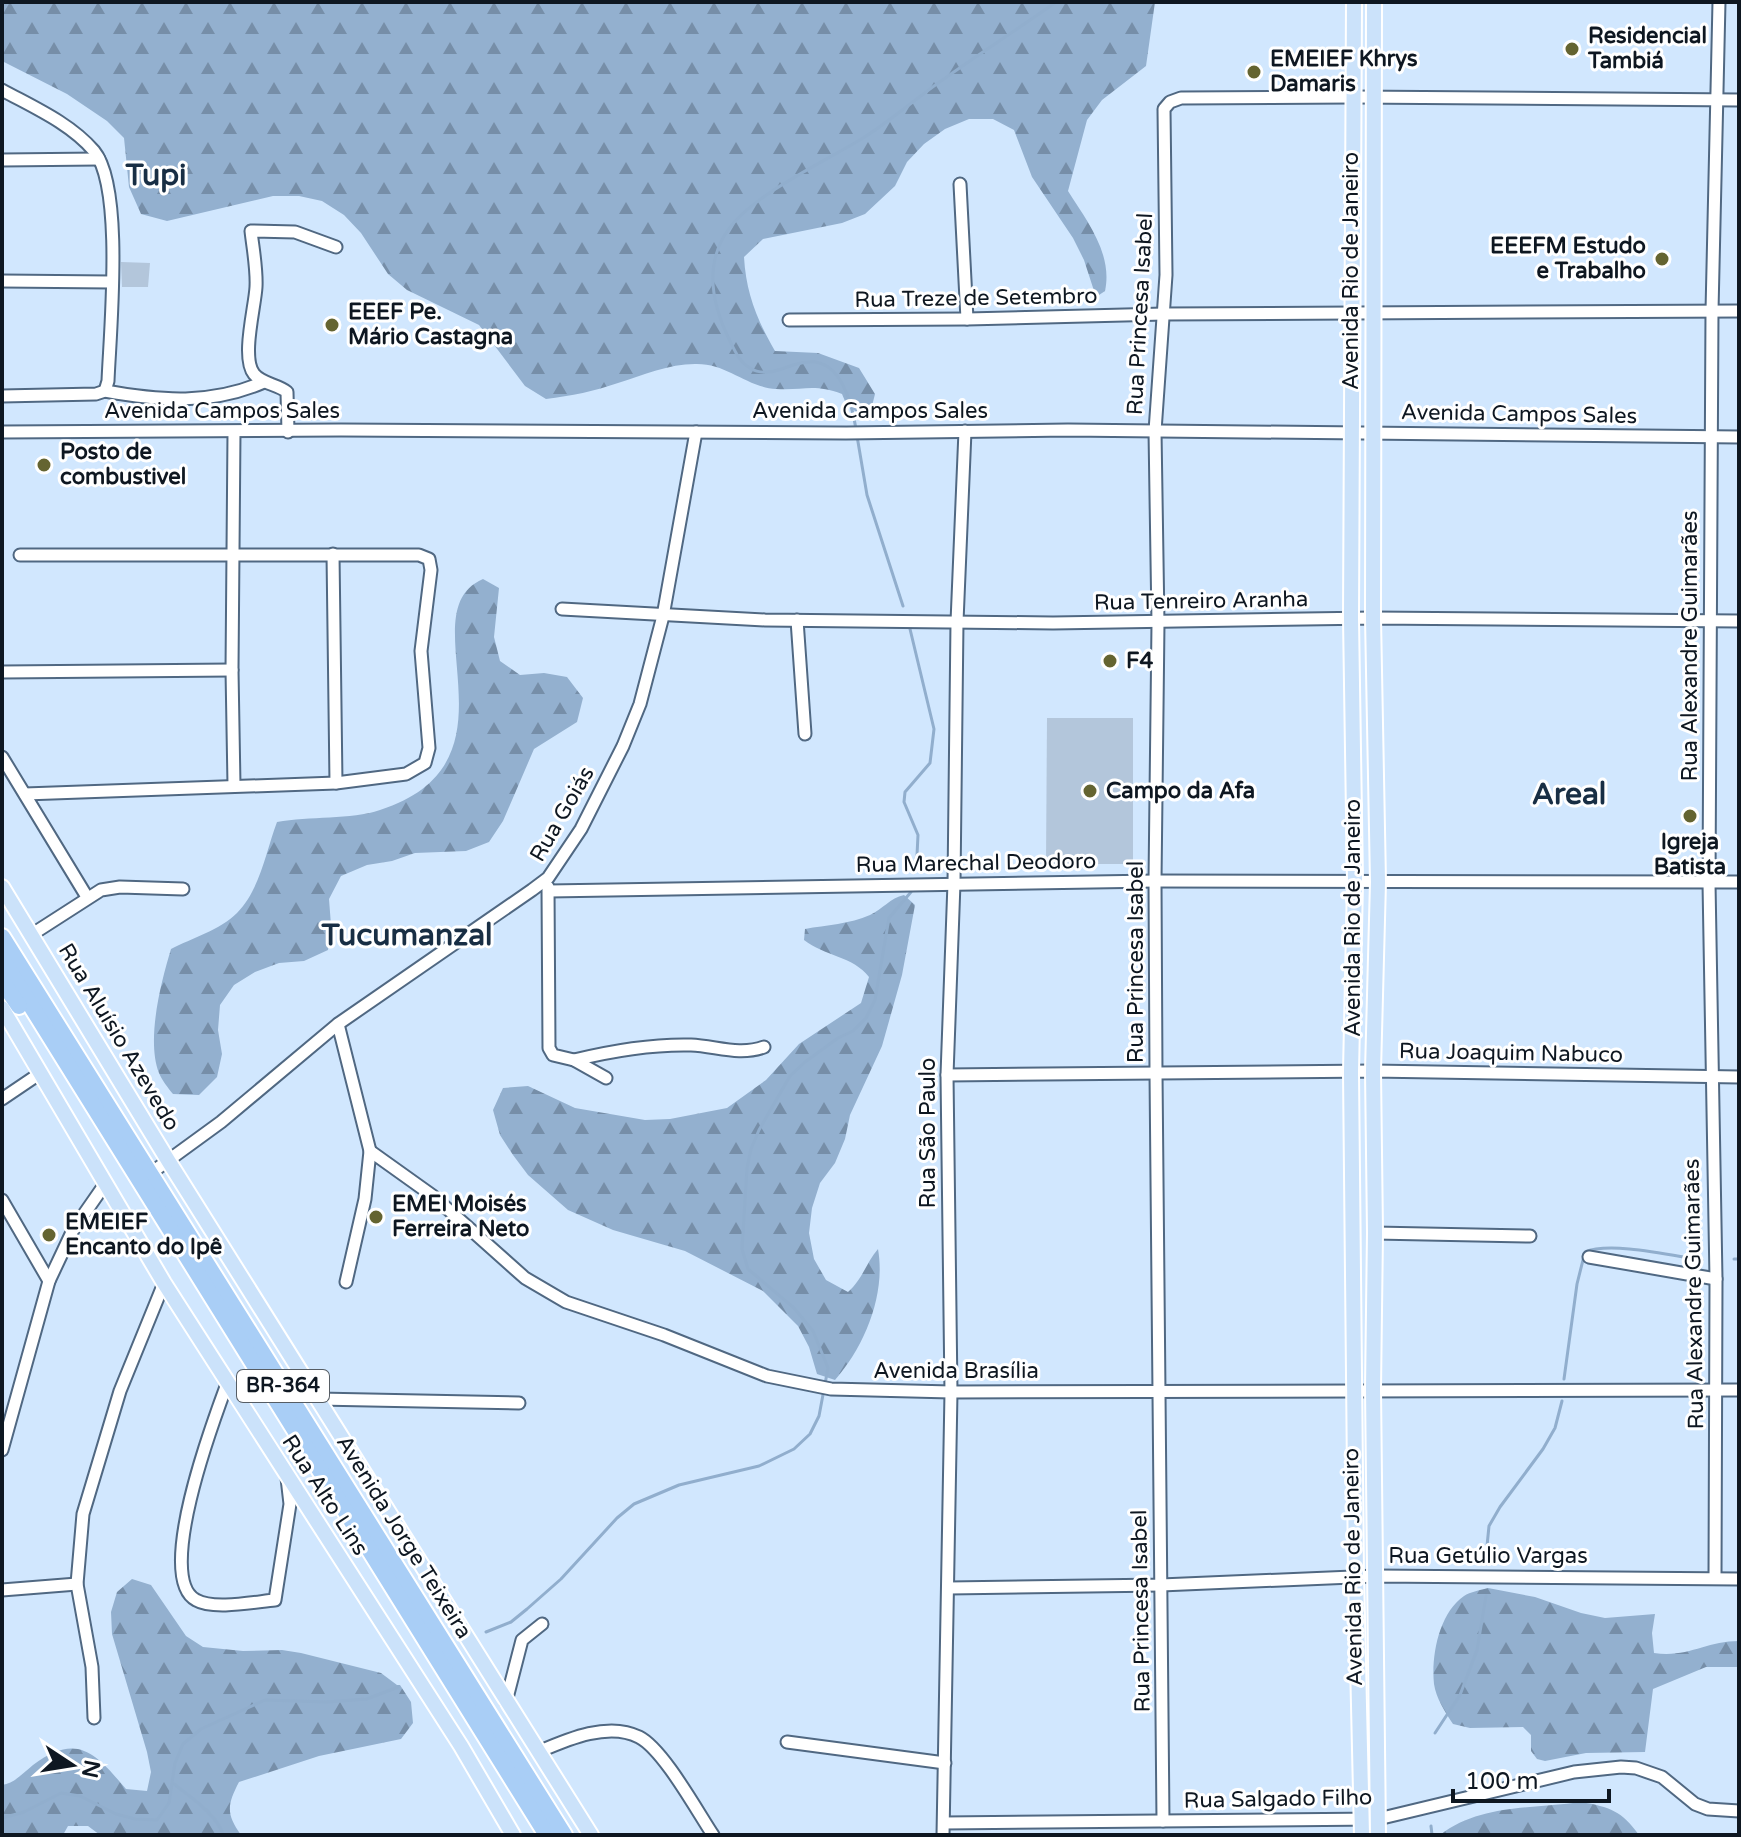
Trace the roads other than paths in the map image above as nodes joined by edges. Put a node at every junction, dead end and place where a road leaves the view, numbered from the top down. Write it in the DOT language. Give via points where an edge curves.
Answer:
graph roads {
  1 [pos="1354,2"];
  2 [pos="1374,2"];
  3 [pos="1719,2"];
  4 [pos="2,90"];
  5 [pos="1354,97"];
  6 [pos="1374,97"];
  7 [pos="1717,100"];
  8 [pos="1739,100"];
  9 [pos="99,159"];
  10 [pos="2,160"];
  11 [pos="960,184"];
  12 [pos="336,247"];
  13 [pos="2,281"];
  14 [pos="111,282"];
  15 [pos="1712,311"];
  16 [pos="1739,311"];
  17 [pos="1352,313"];
  18 [pos="1164,314"];
  19 [pos="1372,314"];
  20 [pos="967,319"];
  21 [pos="789,320"];
  22 [pos="264,382"];
  23 [pos="105,391"];
  24 [pos="2,396"];
  25 [pos="965,431"];
  26 [pos="1155,431"];
  27 [pos="1353,431"];
  28 [pos="1373,431"];
  29 [pos="2,432"];
  30 [pos="234,432"];
  31 [pos="288,432"];
  32 [pos="696,432"];
  33 [pos="1711,437"];
  34 [pos="1739,437"];
  35 [pos="234,553"];
  36 [pos="333,554"];
  37 [pos="20,555"];
  38 [pos="562,609"];
  39 [pos="663,616"];
  40 [pos="1351,618"];
  41 [pos="1373,618"];
  42 [pos="797,620"];
  43 [pos="1709,621"];
  44 [pos="1739,621"];
  45 [pos="957,622"];
  46 [pos="1158,623"];
  47 [pos="232,670"];
  48 [pos="2,672"];
  49 [pos="805,734"];
  50 [pos="2,757"];
  51 [pos="336,783"];
  52 [pos="234,785"];
  53 [pos="25,794"];
  54 [pos="548,878"];
  55 [pos="1155,881"];
  56 [pos="1355,882"];
  57 [pos="1378,882"];
  58 [pos="1739,882"];
  59 [pos="954,883"];
  60 [pos="1709,883"];
  61 [pos="2,887"];
  62 [pos="183,889"];
  63 [pos="549,891"];
  64 [pos="87,897"];
  65 [pos="31,935"];
  66 [pos="2,937"];
  67 [pos="2,959"];
  68 [pos="2,981"];
  69 [pos="2,1008"];
  70 [pos="338,1024"];
  71 [pos="53,1043"];
  72 [pos="764,1047"];
  73 [pos="574,1060"];
  74 [pos="1373,1071"];
  75 [pos="1351,1072"];
  76 [pos="1156,1073"];
  77 [pos="39,1074"];
  78 [pos="947,1075"];
  79 [pos="1712,1077"];
  80 [pos="1739,1077"];
  81 [pos="606,1078"];
  82 [pos="2,1099"];
  83 [pos="370,1151"];
  84 [pos="169,1162"];
  85 [pos="151,1173"];
  86 [pos="105,1184"];
  87 [pos="2,1200"];
  88 [pos="1375,1233"];
  89 [pos="1530,1236"];
  90 [pos="1589,1257"];
  91 [pos="1716,1279"];
  92 [pos="49,1281"];
  93 [pos="346,1282"];
  94 [pos="164,1283"];
  95 [pos="227,1384"];
  96 [pos="1354,1389"];
  97 [pos="1373,1389"];
  98 [pos="1716,1390"];
  99 [pos="1739,1390"];
  100 [pos="951,1392"];
  101 [pos="1159,1392"];
  102 [pos="318,1399"];
  103 [pos="519,1403"];
  104 [pos="2,1450"];
  105 [pos="287,1478"];
  106 [pos="1356,1576"];
  107 [pos="1376,1576"];
  108 [pos="1715,1578"];
  109 [pos="1739,1579"];
  110 [pos="77,1584"];
  111 [pos="1161,1585"];
  112 [pos="949,1588"];
  113 [pos="2,1590"];
  114 [pos="542,1624"];
  115 [pos="506,1703"];
  116 [pos="94,1718"];
  117 [pos="787,1742"];
  118 [pos="538,1752"];
  119 [pos="515,1755"];
  120 [pos="945,1763"];
  121 [pos="1739,1811"];
  122 [pos="1362,1819"];
  123 [pos="1378,1819"];
  124 [pos="1163,1821"];
  125 [pos="1191,1821"];
  126 [pos="944,1829"];
  127 [pos="513,1835"];
  128 [pos="547,1835"];
  129 [pos="564,1835"];
  130 [pos="578,1835"];
  131 [pos="591,1835"];
  132 [pos="713,1835"];
  133 [pos="1180,1835"];
  134 [pos="1362,1835"];
  135 [pos="1378,1835"];
  1 -- 5 [label="main road, Avenida Rio de Janeiro"];
  2 -- 6 [label="main road, Avenida Rio de Janeiro"];
  3 -- 7 [label="street, Rua Alexandre Guimarães"];
  4 -- 9 [label="street" via="63,124"];
  5 -- 6 [label="street"];
  5 -- 17 [label="main road, Avenida Rio de Janeiro"];
  5 -- 18 [label="street, Rua Princesa Isabel" via="1181,98 1166,105"];
  6 -- 7 [label="street"];
  6 -- 19 [label="main road, Avenida Rio de Janeiro"];
  7 -- 8 [label="street"];
  7 -- 15 [label="street, Rua Alexandre Guimarães"];
  9 -- 10 [label="street"];
  9 -- 14 [label="street" via="110,190"];
  11 -- 20 [label="street"];
  12 -- 22 [label="street" via="295,232 251,231 256,289 249,361"];
  13 -- 14 [label="street"];
  14 -- 23 [label="street"];
  15 -- 16 [label="street, Rua Treze de Setembro"];
  15 -- 19 [label="street, Rua Treze de Setembro"];
  15 -- 33 [label="street, Rua Alexandre Guimarães"];
  17 -- 18 [label="street, Rua Treze de Setembro"];
  17 -- 19 [label="street, Rua Treze de Setembro"];
  17 -- 27 [label="main road, Avenida Rio de Janeiro"];
  18 -- 20 [label="street, Rua Treze de Setembro"];
  18 -- 26 [label="street, Rua Princesa Isabel"];
  19 -- 28 [label="main road, Avenida Rio de Janeiro"];
  20 -- 21 [label="street, Rua Treze de Setembro"];
  22 -- 23 [label="street" via="203,399 164,400"];
  22 -- 31 [label="street" via="287,392"];
  23 -- 24 [label="street"];
  25 -- 26 [label="street, Avenida Campos Sales"];
  25 -- 32 [label="street, Avenida Campos Sales"];
  25 -- 45 [label="street, Rua São Paulo"];
  26 -- 27 [label="street, Avenida Campos Sales"];
  26 -- 46 [label="street, Rua Princesa Isabel"];
  27 -- 28 [label="street, Avenida Campos Sales"];
  27 -- 40 [label="main road, Avenida Rio de Janeiro"];
  28 -- 33 [label="street, Avenida Campos Sales"];
  28 -- 41 [label="main road, Avenida Rio de Janeiro"];
  29 -- 30 [label="street, Avenida Campos Sales"];
  30 -- 31 [label="street, Avenida Campos Sales"];
  30 -- 35 [label="street"];
  31 -- 32 [label="street, Avenida Campos Sales"];
  32 -- 39 [label="street, Rua Goiás"];
  33 -- 34 [label="street, Avenida Campos Sales"];
  33 -- 43 [label="street, Rua Alexandre Guimarães"];
  35 -- 36 [label="street"];
  35 -- 37 [label="street"];
  35 -- 47 [label="street"];
  36 -- 51 [label="street"];
  36 -- 51 [label="street" via="427,557 431,570 421,651 430,743 425,763 406,774"];
  38 -- 39 [label="street, Rua Tenreiro Aranha"];
  39 -- 42 [label="street, Rua Tenreiro Aranha"];
  39 -- 54 [label="street, Rua Goiás" via="623,746 581,829"];
  40 -- 41 [label="street, Rua Tenreiro Aranha"];
  40 -- 46 [label="street, Rua Tenreiro Aranha"];
  40 -- 56 [label="main road, Avenida Rio de Janeiro"];
  41 -- 43 [label="street, Rua Tenreiro Aranha"];
  41 -- 57 [label="main road, Avenida Rio de Janeiro"];
  42 -- 45 [label="street, Rua Tenreiro Aranha"];
  42 -- 49 [label="street"];
  43 -- 44 [label="street, Rua Tenreiro Aranha"];
  43 -- 60 [label="street, Rua Alexandre Guimarães"];
  45 -- 46 [label="street, Rua Tenreiro Aranha"];
  45 -- 59 [label="street, Rua São Paulo"];
  46 -- 55 [label="street, Rua Princesa Isabel"];
  47 -- 48 [label="street"];
  47 -- 52 [label="street"];
  50 -- 53 [label="street"];
  51 -- 52 [label="street"];
  52 -- 53 [label="street"];
  53 -- 64 [label="street"];
  54 -- 63 [label="street"];
  54 -- 70 [label="street, Rua Goiás"];
  55 -- 56 [label="street, Rua Marechal Deodoro"];
  55 -- 59 [label="street, Rua Marechal Deodoro"];
  55 -- 76 [label="street, Rua Princesa Isabel"];
  56 -- 57 [label="street, Rua Marechal Deodoro"];
  56 -- 75 [label="main road, Avenida Rio de Janeiro"];
  57 -- 60 [label="street, Rua Marechal Deodoro"];
  57 -- 74 [label="main road, Avenida Rio de Janeiro"];
  58 -- 60 [label="street, Rua Marechal Deodoro"];
  59 -- 63 [label="street, Rua Marechal Deodoro"];
  59 -- 78 [label="street, Rua São Paulo"];
  60 -- 79 [label="street, Rua Alexandre Guimarães"];
  61 -- 65 [label="main road, Rua Aluísio Azevedo"];
  62 -- 64 [label="street, Rua Aluísio Azevedo" via="120,887"];
  63 -- 73 [label="street" via="549,1048 556,1057"];
  64 -- 65 [label="street, Rua Aluísio Azevedo"];
  65 -- 84 [label="main road, Rua Aluísio Azevedo"];
  66 -- 85 [label="highway, Avenida Jorge Teixeira / BR-364"];
  67 -- 71 [label="highway, Avenida Jorge Teixeira / BR-364"];
  68 -- 71 [label="highway"];
  69 -- 77 [label="main road, Rua Alto Lins"];
  70 -- 83 [label="street"];
  70 -- 84 [label="street, Rua Goiás"];
  71 -- 128 [label="highway, Avenida Jorge Teixeira / BR-364"];
  72 -- 73 [label="street" via="746,1052 679,1045"];
  73 -- 81 [label="street"];
  74 -- 75 [label="street, Rua Joaquim Nabuco"];
  74 -- 79 [label="street, Rua Joaquim Nabuco"];
  74 -- 88 [label="main road, Avenida Rio de Janeiro"];
  75 -- 76 [label="street, Rua Joaquim Nabuco"];
  75 -- 96 [label="main road, Avenida Rio de Janeiro"];
  76 -- 78 [label="street, Rua Joaquim Nabuco"];
  76 -- 101 [label="street, Rua Princesa Isabel"];
  77 -- 82 [label="street"];
  77 -- 86 [label="main road, Rua Alto Lins"];
  78 -- 100 [label="street, Rua São Paulo"];
  79 -- 80 [label="street, Rua Joaquim Nabuco"];
  79 -- 91 [label="street, Rua Alexandre Guimarães"];
  83 -- 93 [label="street"];
  83 -- 100 [label="street, Avenida Brasília" via="433,1196 540,1289 566,1302 767,1376 831,1389"];
  84 -- 85 [label="street, Rua Goiás"];
  84 -- 102 [label="main road, Rua Aluísio Azevedo"];
  85 -- 119 [label="highway, Avenida Jorge Teixeira / BR-364"];
  86 -- 92 [label="street" via="73,1230"];
  86 -- 94 [label="main road, Rua Alto Lins"];
  87 -- 92 [label="street"];
  88 -- 89 [label="street"];
  88 -- 97 [label="main road, Avenida Rio de Janeiro"];
  90 -- 91 [label="street"];
  91 -- 98 [label="street, Rua Alexandre Guimarães"];
  92 -- 104 [label="street"];
  94 -- 95 [label="main road, Rua Alto Lins"];
  94 -- 110 [label="street" via="120,1391 89,1487"];
  95 -- 105 [label="main road, Rua Alto Lins"];
  95 -- 105 [label="street" via="202,1449 186,1518 182,1578 188,1594 214,1604 275,1600 290,1504"];
  96 -- 97 [label="street, Avenida Brasília"];
  96 -- 101 [label="street, Avenida Brasília"];
  96 -- 106 [label="main road, Avenida Rio de Janeiro"];
  97 -- 98 [label="street, Avenida Brasília"];
  97 -- 107 [label="main road, Avenida Rio de Janeiro"];
  98 -- 99 [label="street, Avenida Brasília"];
  98 -- 108 [label="street, Rua Alexandre Guimarães"];
  100 -- 101 [label="street, Avenida Brasília"];
  100 -- 112 [label="street, Rua São Paulo"];
  101 -- 111 [label="street, Rua Princesa Isabel"];
  102 -- 103 [label="street"];
  102 -- 115 [label="main road, Rua Aluísio Azevedo"];
  105 -- 127 [label="main road, Rua Alto Lins"];
  106 -- 107 [label="street, Rua Getúlio Vargas"];
  106 -- 111 [label="street, Rua Getúlio Vargas"];
  106 -- 122 [label="main road, Avenida Rio de Janeiro"];
  107 -- 108 [label="street, Rua Getúlio Vargas"];
  107 -- 123 [label="main road, Avenida Rio de Janeiro"];
  108 -- 109 [label="street, Rua Getúlio Vargas"];
  110 -- 113 [label="street"];
  110 -- 116 [label="street" via="92,1667"];
  111 -- 112 [label="street, Rua Getúlio Vargas"];
  111 -- 124 [label="street, Rua Princesa Isabel"];
  112 -- 120 [label="street, Rua São Paulo"];
  114 -- 115 [label="street" via="522,1640"];
  115 -- 118 [label="main road, Rua Aluísio Azevedo"];
  117 -- 120 [label="street"];
  118 -- 131 [label="main road, Rua Aluísio Azevedo"];
  118 -- 132 [label="street" via="581,1735 636,1735 656,1751"];
  119 -- 129 [label="highway, Avenida Jorge Teixeira / BR-364"];
  119 -- 130 [label="highway"];
  120 -- 126 [label="street, Rua São Paulo"];
  121 -- 123 [label="street, Rua Salgado Filho" via="1708,1809 1662,1777 1621,1767 1574,1772"];
  122 -- 123 [label="street, Rua Salgado Filho"];
  122 -- 125 [label="street, Rua Salgado Filho"];
  122 -- 134 [label="main road, Avenida Rio de Janeiro"];
  123 -- 135 [label="main road, Avenida Rio de Janeiro"];
  124 -- 125 [label="street, Rua Salgado Filho"];
  124 -- 126 [label="street, Rua Salgado Filho"];
  125 -- 133 [label="street"];
}
